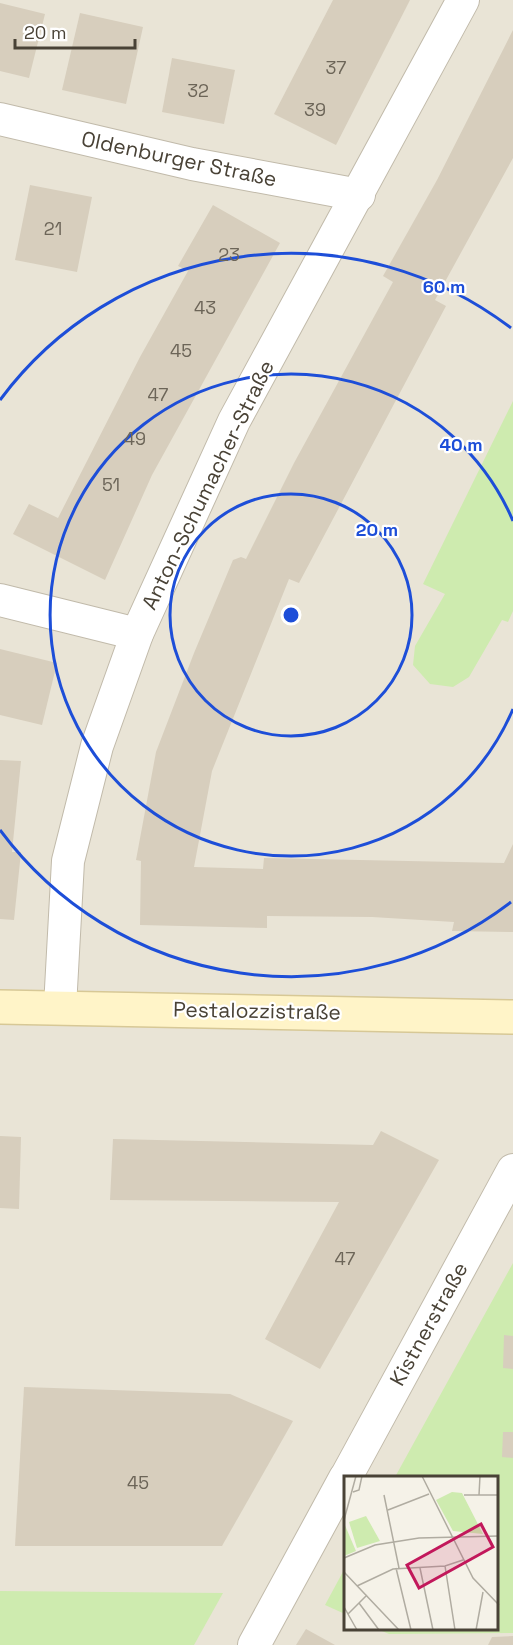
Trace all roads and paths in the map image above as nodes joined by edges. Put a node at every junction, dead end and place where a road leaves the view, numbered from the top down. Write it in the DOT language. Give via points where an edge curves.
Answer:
graph roads {
  1 [pos="463,0"];
  2 [pos="0,119"];
  3 [pos="359,195"];
  4 [pos="0,600"];
  5 [pos="137,634"];
  6 [pos="0,1007"];
  7 [pos="60,1007"];
  8 [pos="513,1017"];
  9 [pos="513,1170"];
  10 [pos="346,1476"];
  11 [pos="344,1480"];
  12 [pos="254,1645"];
  1 -- 3 [label="street, Anton-Schumacher-Straße"];
  2 -- 3 [label="street, Oldenburger Straße" via="192,164"];
  3 -- 5 [label="street, Anton-Schumacher-Straße" via="234,421"];
  4 -- 5 [label="street"];
  5 -- 7 [label="street, Anton-Schumacher-Straße" via="97,746 68,861"];
  6 -- 7 [label="street, Pestalozzistraße"];
  7 -- 8 [label="street, Pestalozzistraße"];
  9 -- 10 [label="street, Kistnerstraße"];
  11 -- 12 [label="street, Kistnerstraße"];
}
